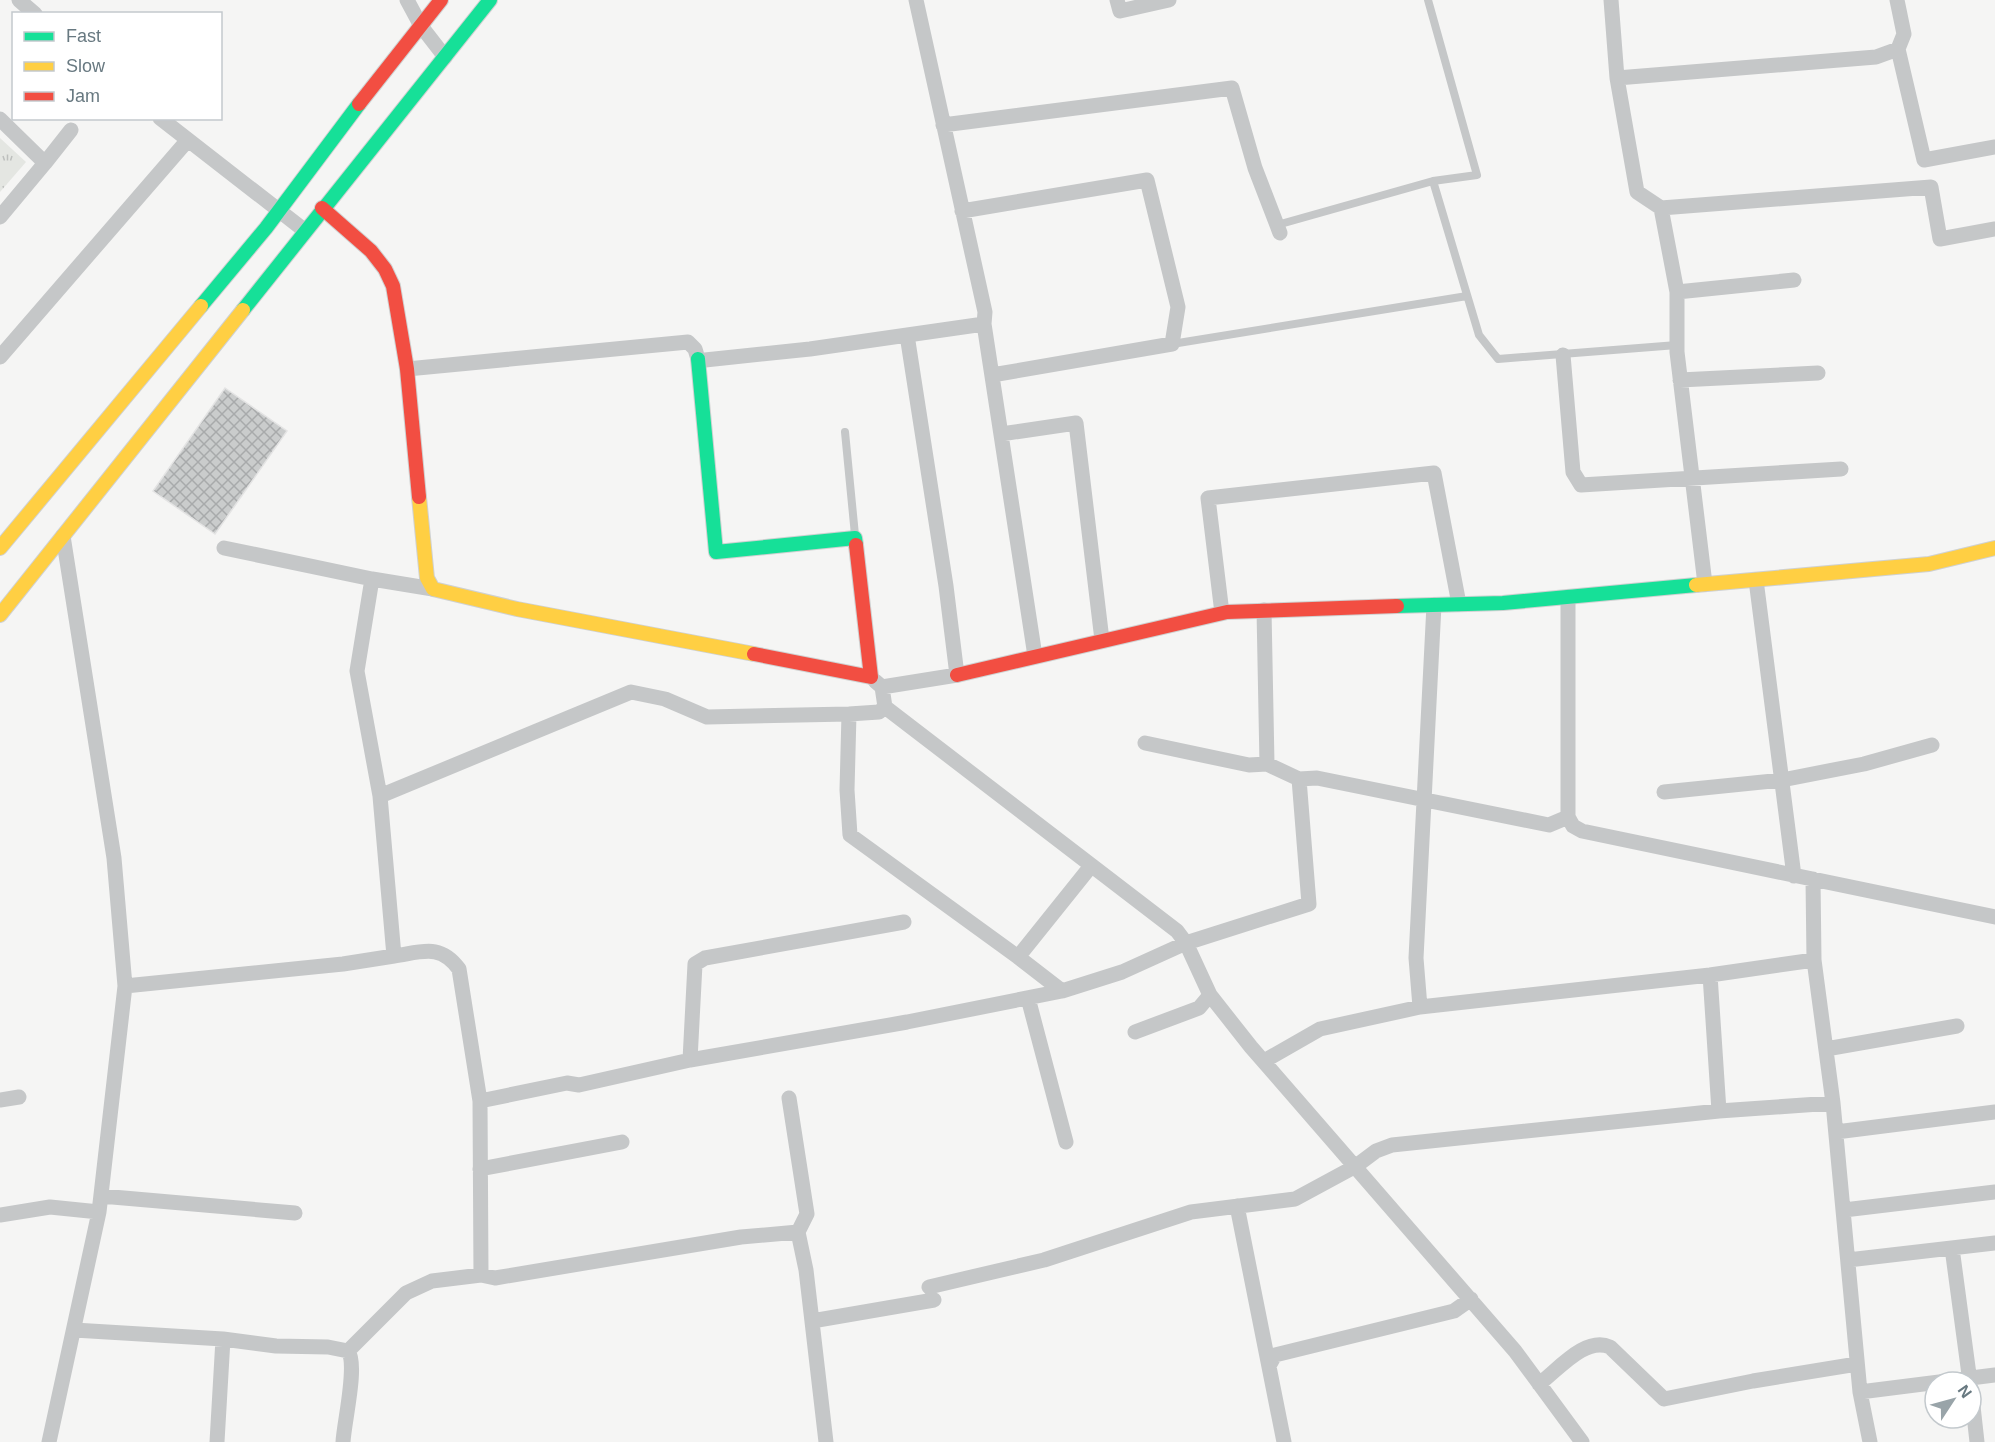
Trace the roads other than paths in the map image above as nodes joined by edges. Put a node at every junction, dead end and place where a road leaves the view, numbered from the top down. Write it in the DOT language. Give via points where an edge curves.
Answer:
graph roads {
  1 [pos="19,0"];
  2 [pos="407,0"];
  3 [pos="441,0"];
  4 [pos="490,0"];
  5 [pos="916,0"];
  6 [pos="1117,0"];
  7 [pos="1169,0"];
  8 [pos="1428,0"];
  9 [pos="1611,0"];
  10 [pos="1897,0"];
  11 [pos="33,12"];
  12 [pos="421,26"];
  13 [pos="1898,49"];
  14 [pos="444,57"];
  15 [pos="1617,78"];
  16 [pos="0,119"];
  17 [pos="162,120"];
  18 [pos="943,125"];
  19 [pos="71,130"];
  20 [pos="187,141"];
  21 [pos="1995,147"];
  22 [pos="1924,160"];
  23 [pos="45,163"];
  24 [pos="1433,181"];
  25 [pos="1931,187"];
  26 [pos="322,208"];
  27 [pos="1661,208"];
  28 [pos="962,211"];
  29 [pos="278,212"];
  30 [pos="0,217"];
  31 [pos="1279,229"];
  32 [pos="1995,229"];
  33 [pos="304,230"];
  34 [pos="1794,280"];
  35 [pos="1677,292"];
  36 [pos="1467,296"];
  37 [pos="984,324"];
  38 [pos="907,335"];
  39 [pos="1172,344"];
  40 [pos="1677,345"];
  41 [pos="1563,356"];
  42 [pos="0,357"];
  43 [pos="698,359"];
  44 [pos="407,369"];
  45 [pos="1818,373"];
  46 [pos="992,375"];
  47 [pos="1680,380"];
  48 [pos="845,432"];
  49 [pos="1001,434"];
  50 [pos="1841,469"];
  51 [pos="1691,476"];
  52 [pos="63,536"];
  53 [pos="855,538"];
  54 [pos="0,548"];
  55 [pos="224,548"];
  56 [pos="1995,548"];
  57 [pos="372,579"];
  58 [pos="1756,580"];
  59 [pos="1706,584"];
  60 [pos="433,589"];
  61 [pos="1568,597"];
  62 [pos="1459,604"];
  63 [pos="1434,605"];
  64 [pos="1,610"];
  65 [pos="1264,610"];
  66 [pos="1222,613"];
  67 [pos="1102,640"];
  68 [pos="1035,656"];
  69 [pos="957,675"];
  70 [pos="877,682"];
  71 [pos="885,707"];
  72 [pos="849,714"];
  73 [pos="1144,743"];
  74 [pos="1932,745"];
  75 [pos="1266,764"];
  76 [pos="1299,779"];
  77 [pos="1782,780"];
  78 [pos="1664,792"];
  79 [pos="380,796"];
  80 [pos="1424,799"];
  81 [pos="1568,817"];
  82 [pos="1091,866"];
  83 [pos="1794,876"];
  84 [pos="1813,879"];
  85 [pos="1995,917"];
  86 [pos="904,922"];
  87 [pos="1186,943"];
  88 [pos="394,956"];
  89 [pos="1018,957"];
  90 [pos="1814,960"];
  91 [pos="1710,975"];
  92 [pos="125,986"];
  93 [pos="1062,991"];
  94 [pos="1210,995"];
  95 [pos="1028,998"];
  96 [pos="1420,1007"];
  97 [pos="1957,1026"];
  98 [pos="1134,1032"];
  99 [pos="1826,1049"];
  100 [pos="690,1060"];
  101 [pos="1263,1061"];
  102 [pos="19,1097"];
  103 [pos="789,1098"];
  104 [pos="0,1100"];
  105 [pos="480,1101"];
  106 [pos="1833,1103"];
  107 [pos="1719,1111"];
  108 [pos="1995,1112"];
  109 [pos="1836,1132"];
  110 [pos="622,1142"];
  111 [pos="1066,1142"];
  112 [pos="1356,1166"];
  113 [pos="480,1169"];
  114 [pos="1995,1192"];
  115 [pos="101,1196"];
  116 [pos="1237,1206"];
  117 [pos="1844,1210"];
  118 [pos="99,1212"];
  119 [pos="295,1213"];
  120 [pos="0,1215"];
  121 [pos="798,1232"];
  122 [pos="1995,1244"];
  123 [pos="1952,1248"];
  124 [pos="1848,1260"];
  125 [pos="481,1275"];
  126 [pos="1471,1299"];
  127 [pos="812,1321"];
  128 [pos="74,1330"];
  129 [pos="223,1339"];
  130 [pos="348,1351"];
  131 [pos="1857,1364"];
  132 [pos="1269,1366"];
  133 [pos="1968,1370"];
  134 [pos="1539,1384"];
  135 [pos="1923,1386"];
  136 [pos="1860,1392"];
  137 [pos="49,1442"];
  138 [pos="217,1442"];
  139 [pos="343,1442"];
  140 [pos="826,1442"];
  141 [pos="1284,1442"];
  142 [pos="1582,1442"];
  143 [pos="1870,1442"];
  1 -- 11 [label="street"];
  2 -- 12 [label="street"];
  3 -- 12 [label="street"];
  4 -- 14 [label="street"];
  5 -- 18 [label="street"];
  6 -- 7 [label="street" via="1120,10"];
  8 -- 24 [label="lane" via="1477,175"];
  9 -- 15 [label="street"];
  10 -- 13 [label="street" via="1904,34"];
  12 -- 14 [label="street"];
  12 -- 29 [label="street"];
  13 -- 15 [label="street" via="1876,57"];
  13 -- 22 [label="street"];
  14 -- 26 [label="street"];
  15 -- 27 [label="street" via="1637,192"];
  16 -- 23 [label="street"];
  17 -- 20 [label="street"];
  18 -- 28 [label="street"];
  18 -- 31 [label="street" via="1232,88 1255,168"];
  19 -- 23 [label="street"];
  20 -- 29 [label="street"];
  20 -- 42 [label="street"];
  21 -- 22 [label="street"];
  22 -- 25 [label="street"];
  23 -- 30 [label="street"];
  24 -- 31 [label="lane"];
  24 -- 36 [label="lane"];
  25 -- 27 [label="street"];
  25 -- 32 [label="street" via="1940,239"];
  26 -- 33 [label="street"];
  26 -- 44 [label="street" via="385,269 399,309"];
  27 -- 35 [label="street"];
  28 -- 37 [label="street" via="985,312"];
  28 -- 39 [label="street" via="1148,180 1178,308"];
  29 -- 33 [label="street"];
  29 -- 54 [label="street"];
  33 -- 52 [label="street"];
  34 -- 35 [label="street"];
  35 -- 40 [label="street"];
  36 -- 39 [label="lane"];
  36 -- 41 [label="lane" via="1479,335 1498,359"];
  37 -- 38 [label="street"];
  37 -- 46 [label="street"];
  38 -- 43 [label="street"];
  38 -- 69 [label="street"];
  39 -- 46 [label="street"];
  40 -- 41 [label="lane"];
  40 -- 47 [label="street"];
  41 -- 51 [label="street" via="1574,472 1581,485"];
  43 -- 44 [label="street" via="688,342"];
  43 -- 53 [label="street" via="716,552"];
  44 -- 60 [label="street" via="423,552"];
  45 -- 47 [label="street"];
  46 -- 49 [label="street"];
  47 -- 51 [label="street"];
  48 -- 53 [label="lane"];
  49 -- 67 [label="street" via="1076,423"];
  49 -- 68 [label="street"];
  50 -- 51 [label="street"];
  51 -- 59 [label="street"];
  52 -- 64 [label="street"];
  52 -- 92 [label="street" via="114,858"];
  53 -- 70 [label="street"];
  55 -- 57 [label="street"];
  56 -- 58 [label="street" via="1929,564"];
  57 -- 60 [label="street"];
  57 -- 79 [label="street" via="357,670"];
  58 -- 59 [label="street"];
  58 -- 77 [label="street"];
  59 -- 61 [label="street"];
  60 -- 70 [label="street"];
  61 -- 62 [label="street"];
  61 -- 81 [label="street"];
  62 -- 63 [label="street"];
  62 -- 66 [label="street" via="1434,473 1208,498"];
  63 -- 65 [label="street"];
  63 -- 80 [label="street"];
  65 -- 66 [label="street"];
  65 -- 75 [label="street"];
  66 -- 67 [label="street"];
  67 -- 68 [label="street"];
  68 -- 69 [label="street"];
  69 -- 70 [label="street"];
  70 -- 71 [label="street"];
  71 -- 72 [label="street" via="879,712"];
  71 -- 82 [label="street"];
  72 -- 79 [label="street" via="707,717 665,699 631,692"];
  72 -- 89 [label="street" via="850,834"];
  73 -- 75 [label="street" via="1249,765"];
  74 -- 77 [label="street"];
  75 -- 76 [label="street"];
  76 -- 80 [label="street" via="1317,778"];
  76 -- 87 [label="street" via="1309,904"];
  77 -- 78 [label="street"];
  77 -- 83 [label="street"];
  79 -- 88 [label="street"];
  80 -- 81 [label="street" via="1549,825"];
  80 -- 96 [label="street" via="1416,958"];
  81 -- 83 [label="street" via="1582,831"];
  82 -- 87 [label="street" via="1177,931"];
  82 -- 89 [label="street"];
  83 -- 84 [label="street"];
  84 -- 85 [label="street"];
  84 -- 90 [label="street"];
  86 -- 100 [label="street" via="705,958 695,964"];
  87 -- 93 [label="street" via="1122,972"];
  87 -- 94 [label="street"];
  88 -- 92 [label="street"];
  88 -- 105 [label="street" via="437,951 450,957 459,969"];
  89 -- 93 [label="street"];
  90 -- 91 [label="street"];
  90 -- 99 [label="street"];
  91 -- 96 [label="street"];
  91 -- 107 [label="street"];
  92 -- 115 [label="street"];
  93 -- 95 [label="street"];
  94 -- 98 [label="street" via="1199,1008"];
  94 -- 101 [label="street"];
  95 -- 100 [label="street"];
  95 -- 111 [label="street"];
  96 -- 101 [label="street" via="1320,1029"];
  97 -- 99 [label="street"];
  99 -- 106 [label="street"];
  100 -- 105 [label="street" via="579,1085 567,1083"];
  101 -- 112 [label="street"];
  102 -- 104 [label="street"];
  103 -- 121 [label="street" via="807,1214"];
  105 -- 113 [label="street"];
  106 -- 107 [label="street"];
  106 -- 109 [label="street"];
  107 -- 112 [label="street" via="1392,1145"];
  108 -- 109 [label="street"];
  109 -- 117 [label="street"];
  110 -- 113 [label="street"];
  112 -- 116 [label="street" via="1295,1199"];
  112 -- 126 [label="street"];
  113 -- 125 [label="street"];
  114 -- 117 [label="street"];
  115 -- 118 [label="street"];
  115 -- 119 [label="street"];
  116 -- 127 [label="street" via="1191,1212 931,1294"];
  116 -- 132 [label="street"];
  117 -- 124 [label="street"];
  118 -- 120 [label="street" via="50,1207"];
  118 -- 128 [label="street"];
  121 -- 125 [label="street" via="741,1237 495,1278"];
  121 -- 127 [label="street"];
  122 -- 123 [label="street"];
  123 -- 124 [label="street"];
  123 -- 133 [label="street"];
  124 -- 131 [label="street"];
  125 -- 130 [label="street" via="432,1281 406,1293"];
  126 -- 132 [label="street" via="1455,1311 1275,1355"];
  126 -- 134 [label="street"];
  127 -- 140 [label="street"];
  128 -- 129 [label="street"];
  128 -- 137 [label="street"];
  129 -- 130 [label="street"];
  129 -- 138 [label="street"];
  130 -- 139 [label="street" via="352,1374"];
  131 -- 134 [label="street" via="1664,1399 1600,1342 1589,1345"];
  131 -- 136 [label="street"];
  132 -- 141 [label="street"];
  134 -- 142 [label="street"];
  135 -- 136 [label="street"];
  136 -- 143 [label="street"];
}
